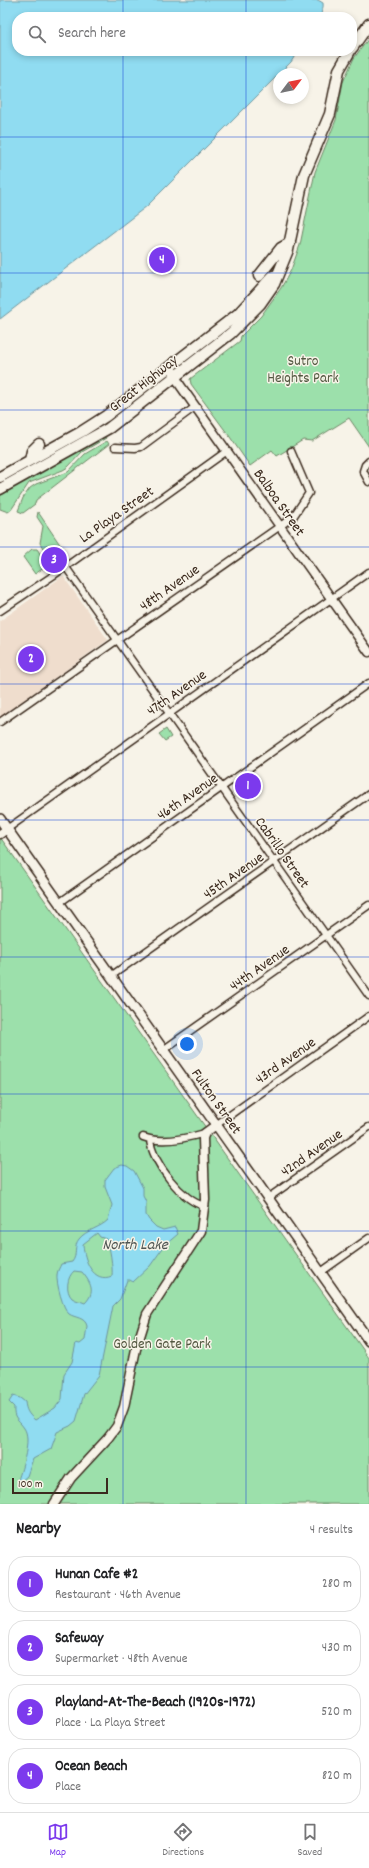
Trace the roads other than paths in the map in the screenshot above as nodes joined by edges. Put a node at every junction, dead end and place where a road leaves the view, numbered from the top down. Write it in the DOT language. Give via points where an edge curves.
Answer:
graph roads {
  1 [pos="369,24"];
  2 [pos="357,41"];
  3 [pos="347,56"];
  4 [pos="290,242"];
  5 [pos="279,271"];
  6 [pos="259,276"];
  7 [pos="170,367"];
  8 [pos="176,376"];
  9 [pos="195,406"];
  10 [pos="39,444"];
  11 [pos="116,447"];
  12 [pos="226,451"];
  13 [pos="291,451"];
  14 [pos="30,460"];
  15 [pos="369,461"];
  16 [pos="0,477"];
  17 [pos="369,482"];
  18 [pos="0,489"];
  19 [pos="279,525"];
  20 [pos="65,566"];
  21 [pos="369,572"];
  22 [pos="331,599"];
  23 [pos="0,611"];
  24 [pos="117,640"];
  25 [pos="369,652"];
  26 [pos="369,683"];
  27 [pos="169,714"];
  28 [pos="0,722"];
  29 [pos="222,788"];
  30 [pos="369,794"];
  31 [pos="0,819"];
  32 [pos="3,831"];
  33 [pos="274,861"];
  34 [pos="59,903"];
  35 [pos="369,905"];
  36 [pos="326,935"];
  37 [pos="111,976"];
  38 [pos="369,996"];
  39 [pos="369,1016"];
  40 [pos="164,1050"];
  41 [pos="216,1125"];
  42 [pos="369,1127"];
  43 [pos="205,1133"];
  44 [pos="143,1137"];
  45 [pos="150,1139"];
  46 [pos="268,1198"];
  47 [pos="204,1206"];
  48 [pos="369,1238"];
  49 [pos="321,1272"];
  50 [pos="369,1341"];
  51 [pos="54,1504"];
  1 -- 2 [label="main road"];
  3 -- 4 [label="main road, Great Highway" via="339,70 330,114 304,175"];
  4 -- 5 [label="main road, Great Highway"];
  4 -- 6 [label="main road" via="281,248"];
  5 -- 7 [label="main road, Great Highway" via="238,314"];
  5 -- 8 [label="main road, Great Highway" via="270,290 249,316"];
  7 -- 8 [label="street, Balboa Street"];
  7 -- 14 [label="main road, Great Highway" via="100,420"];
  8 -- 9 [label="street, Balboa Street"];
  8 -- 18 [label="main road, Great Highway" via="100,434"];
  9 -- 11 [label="street" via="141,447"];
  9 -- 12 [label="street, Balboa Street"];
  10 -- 14 [label="main road" via="32,451"];
  12 -- 19 [label="street, Balboa Street"];
  12 -- 20 [label="street, La Playa Street"];
  13 -- 19 [label="street, 48th Avenue" via="309,495 293,517"];
  14 -- 16 [label="main road, Great Highway"];
  15 -- 17 [label="street" via="364,468 364,474"];
  19 -- 22 [label="street, Balboa Street"];
  19 -- 24 [label="street, 48th Avenue"];
  20 -- 23 [label="street, La Playa Street"];
  20 -- 24 [label="street, Cabrillo Street"];
  21 -- 22 [label="street, 47th Avenue"];
  22 -- 25 [label="street, Balboa Street"];
  22 -- 27 [label="street, 47th Avenue"];
  24 -- 27 [label="street, Cabrillo Street"];
  24 -- 28 [label="street, 48th Avenue"];
  26 -- 29 [label="street, 46th Avenue"];
  27 -- 29 [label="street, Cabrillo Street"];
  27 -- 32 [label="street, 47th Avenue"];
  29 -- 33 [label="street, Cabrillo Street"];
  29 -- 34 [label="street, 46th Avenue"];
  30 -- 33 [label="street, 45th Avenue"];
  31 -- 32 [label="main road, Fulton Street"];
  32 -- 34 [label="main road, Fulton Street"];
  33 -- 36 [label="street, Cabrillo Street"];
  33 -- 37 [label="street, 45th Avenue"];
  34 -- 37 [label="main road, Fulton Street"];
  35 -- 36 [label="street, 44th Avenue"];
  36 -- 38 [label="street, Cabrillo Street"];
  36 -- 40 [label="street, 44th Avenue"];
  37 -- 40 [label="main road, Fulton Street"];
  39 -- 41 [label="street, 43rd Avenue"];
  40 -- 41 [label="main road, Fulton Street"];
  41 -- 43 [label="street"];
  41 -- 46 [label="main road, Fulton Street"];
  42 -- 46 [label="street, 42nd Avenue"];
  43 -- 45 [label="street" via="172,1139"];
  43 -- 47 [label="street"];
  44 -- 45 [label="street"];
  45 -- 47 [label="street" via="152,1149 172,1183 197,1204"];
  46 -- 49 [label="main road, Fulton Street"];
  47 -- 51 [label="street" via="198,1236 156,1297 143,1322 124,1407 116,1426 71,1478"];
  48 -- 49 [label="street"];
  49 -- 50 [label="main road, Fulton Street"];
}
